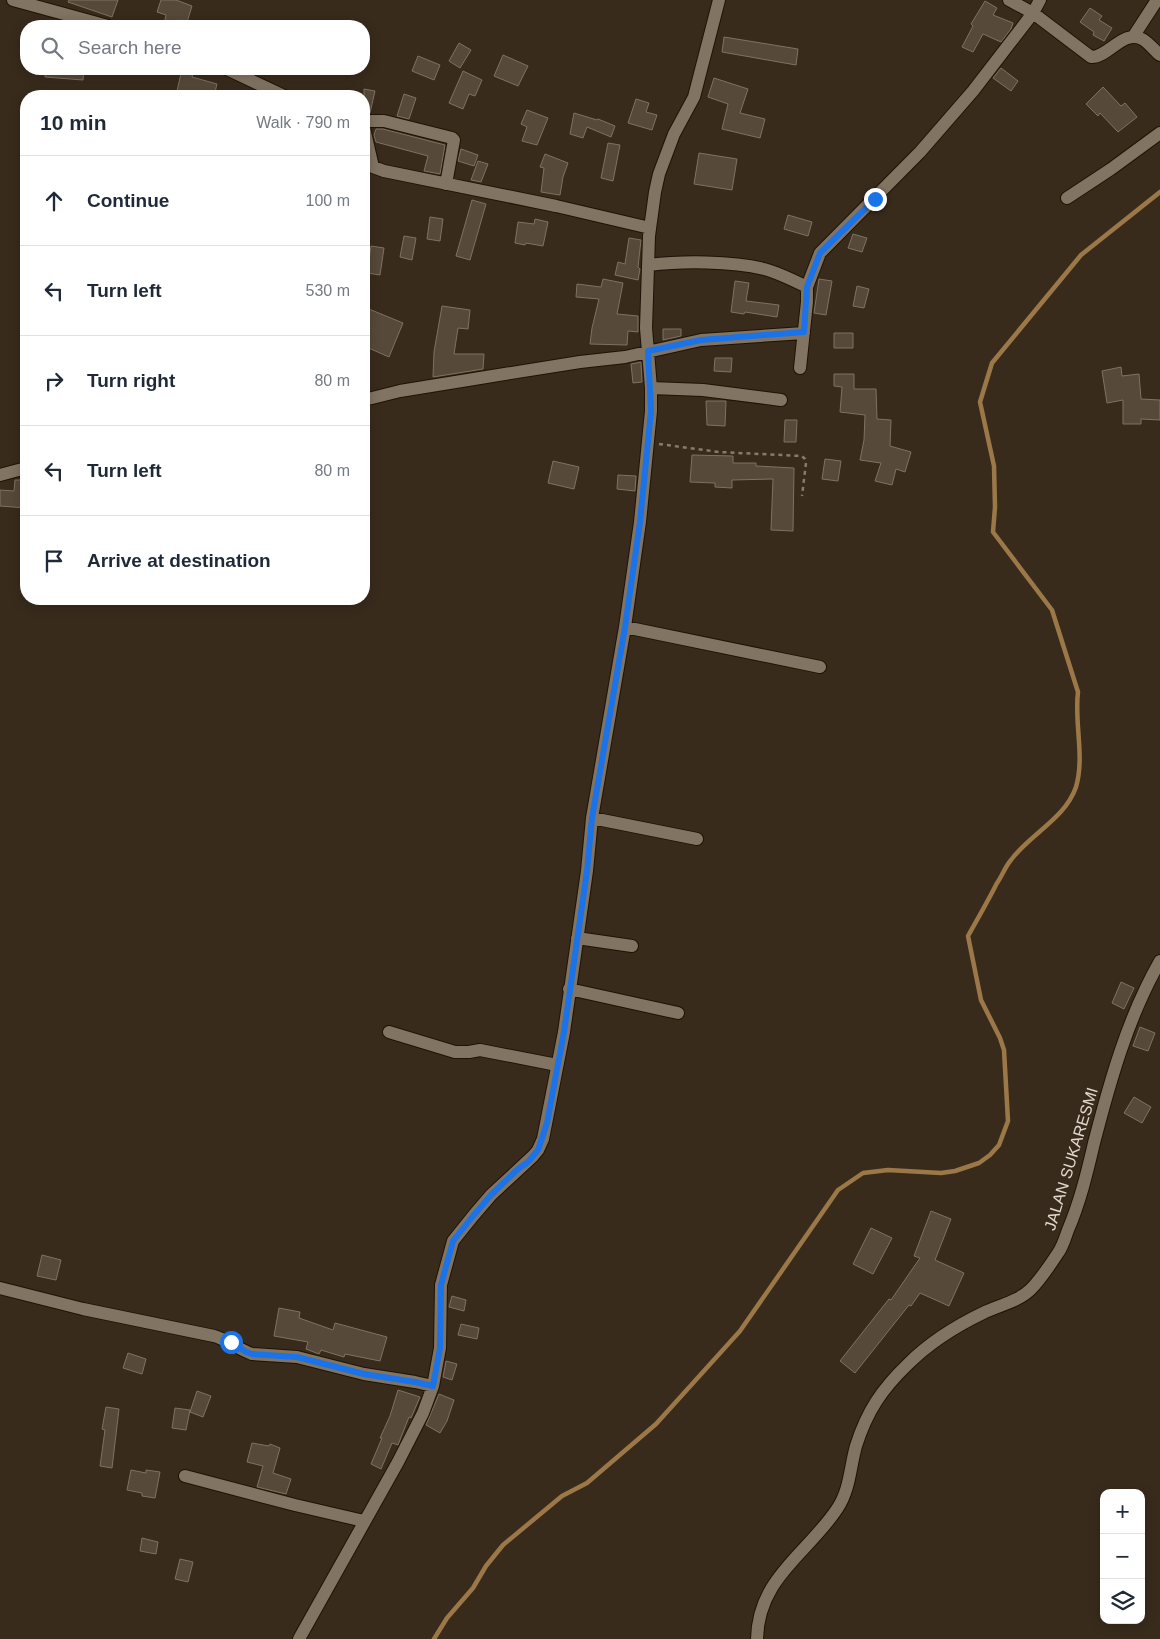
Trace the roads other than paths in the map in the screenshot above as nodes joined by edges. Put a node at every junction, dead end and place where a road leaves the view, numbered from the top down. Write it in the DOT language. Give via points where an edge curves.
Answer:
graph roads {
  1 [pos="14,0"];
  2 [pos="720,0"];
  3 [pos="1009,0"];
  4 [pos="1040,0"];
  5 [pos="1156,0"];
  6 [pos="1033,13"];
  7 [pos="86,20"];
  8 [pos="1133,37"];
  9 [pos="1160,55"];
  10 [pos="239,75"];
  11 [pos="271,90"];
  12 [pos="370,121"];
  13 [pos="1160,133"];
  14 [pos="370,154"];
  15 [pos="446,184"];
  16 [pos="1068,198"];
  17 [pos="650,228"];
  18 [pos="648,266"];
  19 [pos="807,287"];
  20 [pos="804,332"];
  21 [pos="648,351"];
  22 [pos="800,368"];
  23 [pos="651,388"];
  24 [pos="370,398"];
  25 [pos="781,400"];
  26 [pos="20,470"];
  27 [pos="0,475"];
  28 [pos="625,627"];
  29 [pos="820,666"];
  30 [pos="592,818"];
  31 [pos="697,839"];
  32 [pos="576,938"];
  33 [pos="632,946"];
  34 [pos="1160,962"];
  35 [pos="570,989"];
  36 [pos="678,1012"];
  37 [pos="389,1032"];
  38 [pos="557,1065"];
  39 [pos="0,1288"];
  40 [pos="433,1386"];
  41 [pos="185,1476"];
  42 [pos="364,1521"];
  43 [pos="300,1639"];
  44 [pos="757,1639"];
  1 -- 7 [label="street"];
  2 -- 17 [label="street" via="694,97 674,134 659,174"];
  3 -- 6 [label="street"];
  4 -- 6 [label="street"];
  5 -- 8 [label="street"];
  6 -- 8 [label="street" via="1091,57"];
  6 -- 19 [label="street" via="974,91 926,146 820,253"];
  8 -- 9 [label="street" via="1142,38"];
  10 -- 11 [label="street"];
  12 -- 15 [label="street" via="384,121 452,138 454,148"];
  13 -- 16 [label="street"];
  14 -- 15 [label="street" via="373,167"];
  15 -- 17 [label="street"];
  17 -- 18 [label="street"];
  18 -- 19 [label="street" via="677,262 763,269"];
  18 -- 21 [label="street"];
  19 -- 20 [label="street"];
  20 -- 21 [label="street" via="701,340"];
  20 -- 22 [label="street"];
  21 -- 23 [label="street"];
  21 -- 24 [label="street" via="625,358 580,362"];
  23 -- 25 [label="street" via="710,390"];
  23 -- 28 [label="street" via="640,522"];
  26 -- 27 [label="street"];
  28 -- 29 [label="street"];
  28 -- 30 [label="street"];
  30 -- 31 [label="street"];
  30 -- 32 [label="street"];
  32 -- 33 [label="street"];
  32 -- 35 [label="street"];
  34 -- 44 [label="street, JALAN SUKARESMI" via="1111,1080 1076,1212 1060,1251 1030,1289 1015,1300 964,1322 909,1363 884,1390 870,1410 838,1508 771,1587 761,1614"];
  35 -- 36 [label="street"];
  35 -- 38 [label="street"];
  37 -- 38 [label="street" via="455,1052 480,1050"];
  38 -- 40 [label="street" via="547,1123 538,1150 491,1195 453,1241 441,1285 440,1348"];
  39 -- 40 [label="street" via="214,1336 252,1354 297,1357 364,1374"];
  40 -- 42 [label="street" via="414,1433"];
  41 -- 42 [label="street"];
  42 -- 43 [label="street"];
}
